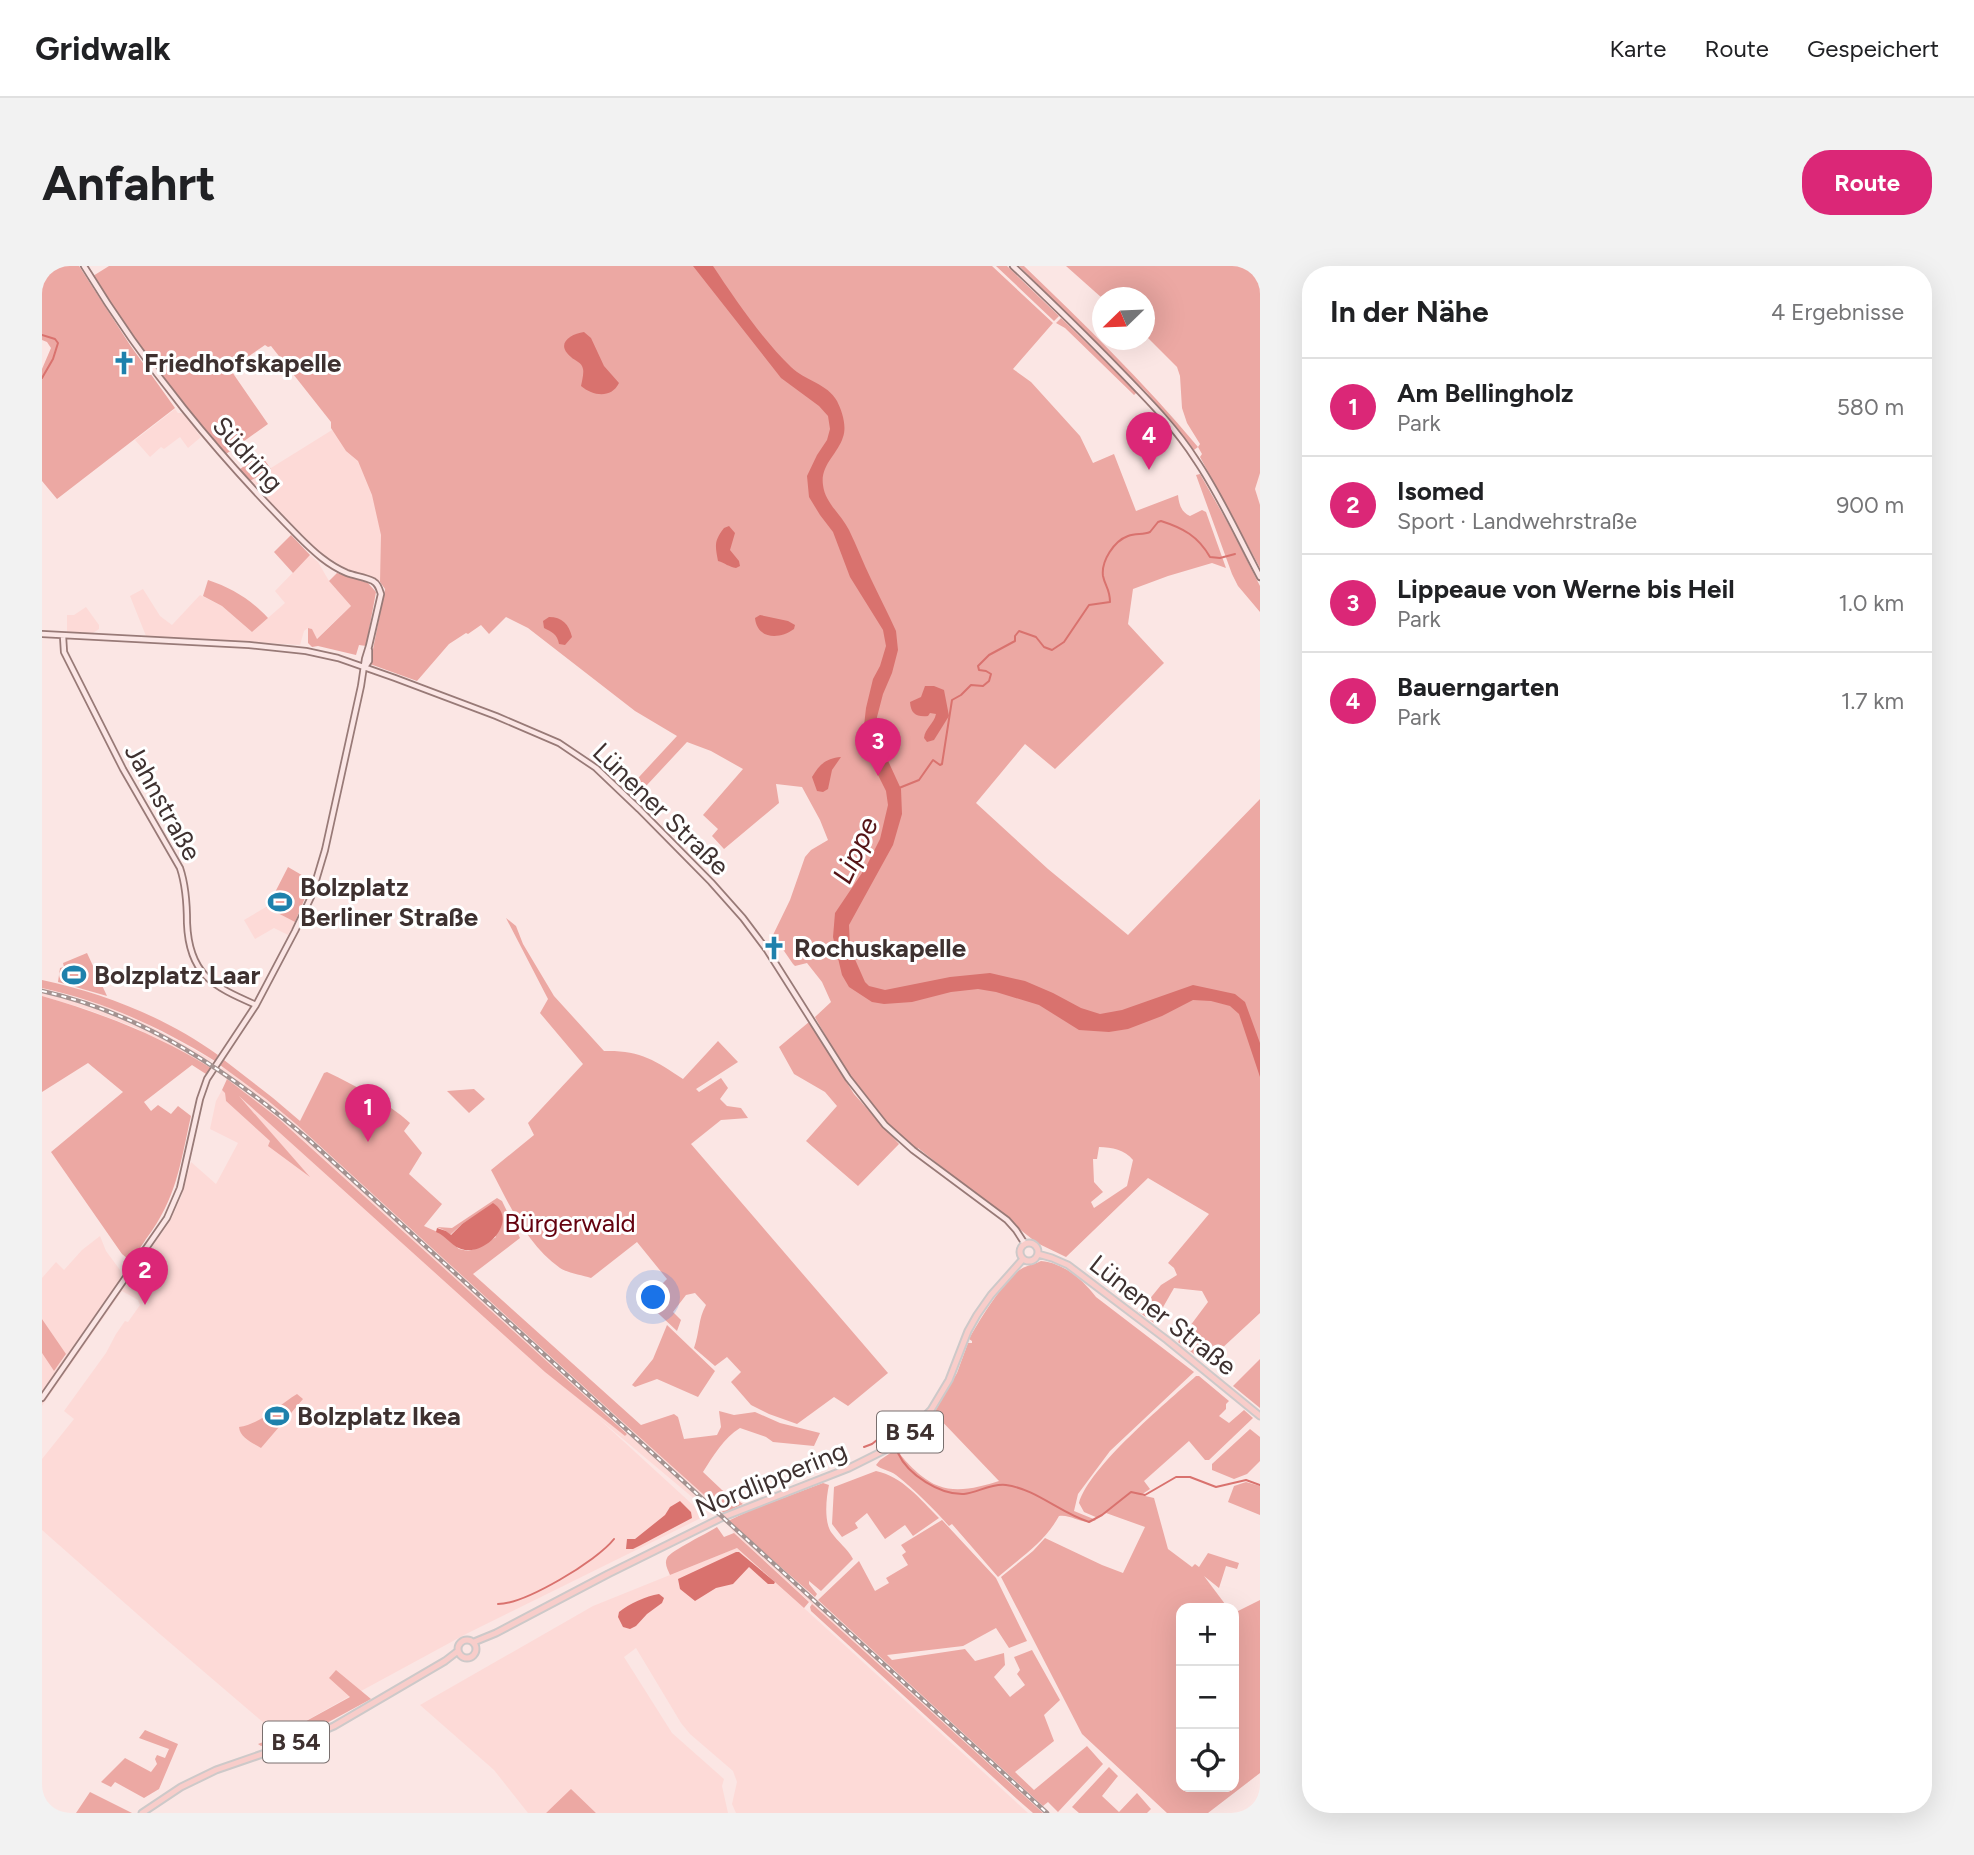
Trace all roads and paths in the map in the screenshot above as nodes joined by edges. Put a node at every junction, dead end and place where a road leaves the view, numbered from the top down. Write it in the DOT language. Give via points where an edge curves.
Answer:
graph roads {
  1 [pos="83,266"];
  2 [pos="1013,266"];
  3 [pos="1260,577"];
  4 [pos="42,635"];
  5 [pos="63,635"];
  6 [pos="365,667"];
  7 [pos="256,1004"];
  8 [pos="1025,1244"];
  9 [pos="1038,1254"];
  10 [pos="1023,1259"];
  11 [pos="42,1398"];
  12 [pos="1260,1416"];
  13 [pos="475,1645"];
  14 [pos="460,1654"];
  15 [pos="142,1813"];
  1 -- 6 [label="street, Südring" via="140,353 226,460 317,555 377,585 380,597"];
  2 -- 3 [label="street" via="1173,428 1215,490"];
  4 -- 5 [label="street, Lünener Straße"];
  5 -- 6 [label="street, Lünener Straße" via="273,646"];
  5 -- 7 [label="street, Jahnstraße" via="64,652 112,749 180,868 188,942 196,964 212,982"];
  6 -- 7 [label="street, Südring" via="311,897"];
  6 -- 8 [label="street, Lünener Straße" via="537,733 596,768 743,918 871,1109 913,1150 1007,1220"];
  7 -- 11 [label="street, Südring" via="207,1079 180,1188 167,1218"];
  8 -- 9 [label="main road" via="1035,1245"];
  8 -- 10 [label="main road" via="1020,1250"];
  9 -- 10 [label="main road" via="1030,1262"];
  9 -- 12 [label="main road, Lünener Straße" via="1068,1265"];
  10 -- 13 [label="main road, Nordlippering / B 54" via="976,1315 931,1409 900,1441 849,1468 685,1535"];
  13 -- 14 [label="main road" via="472,1657"];
  13 -- 14 [label="main road" via="463,1640"];
  14 -- 15 [label="main road, B 54" via="334,1726 216,1770"];
}
